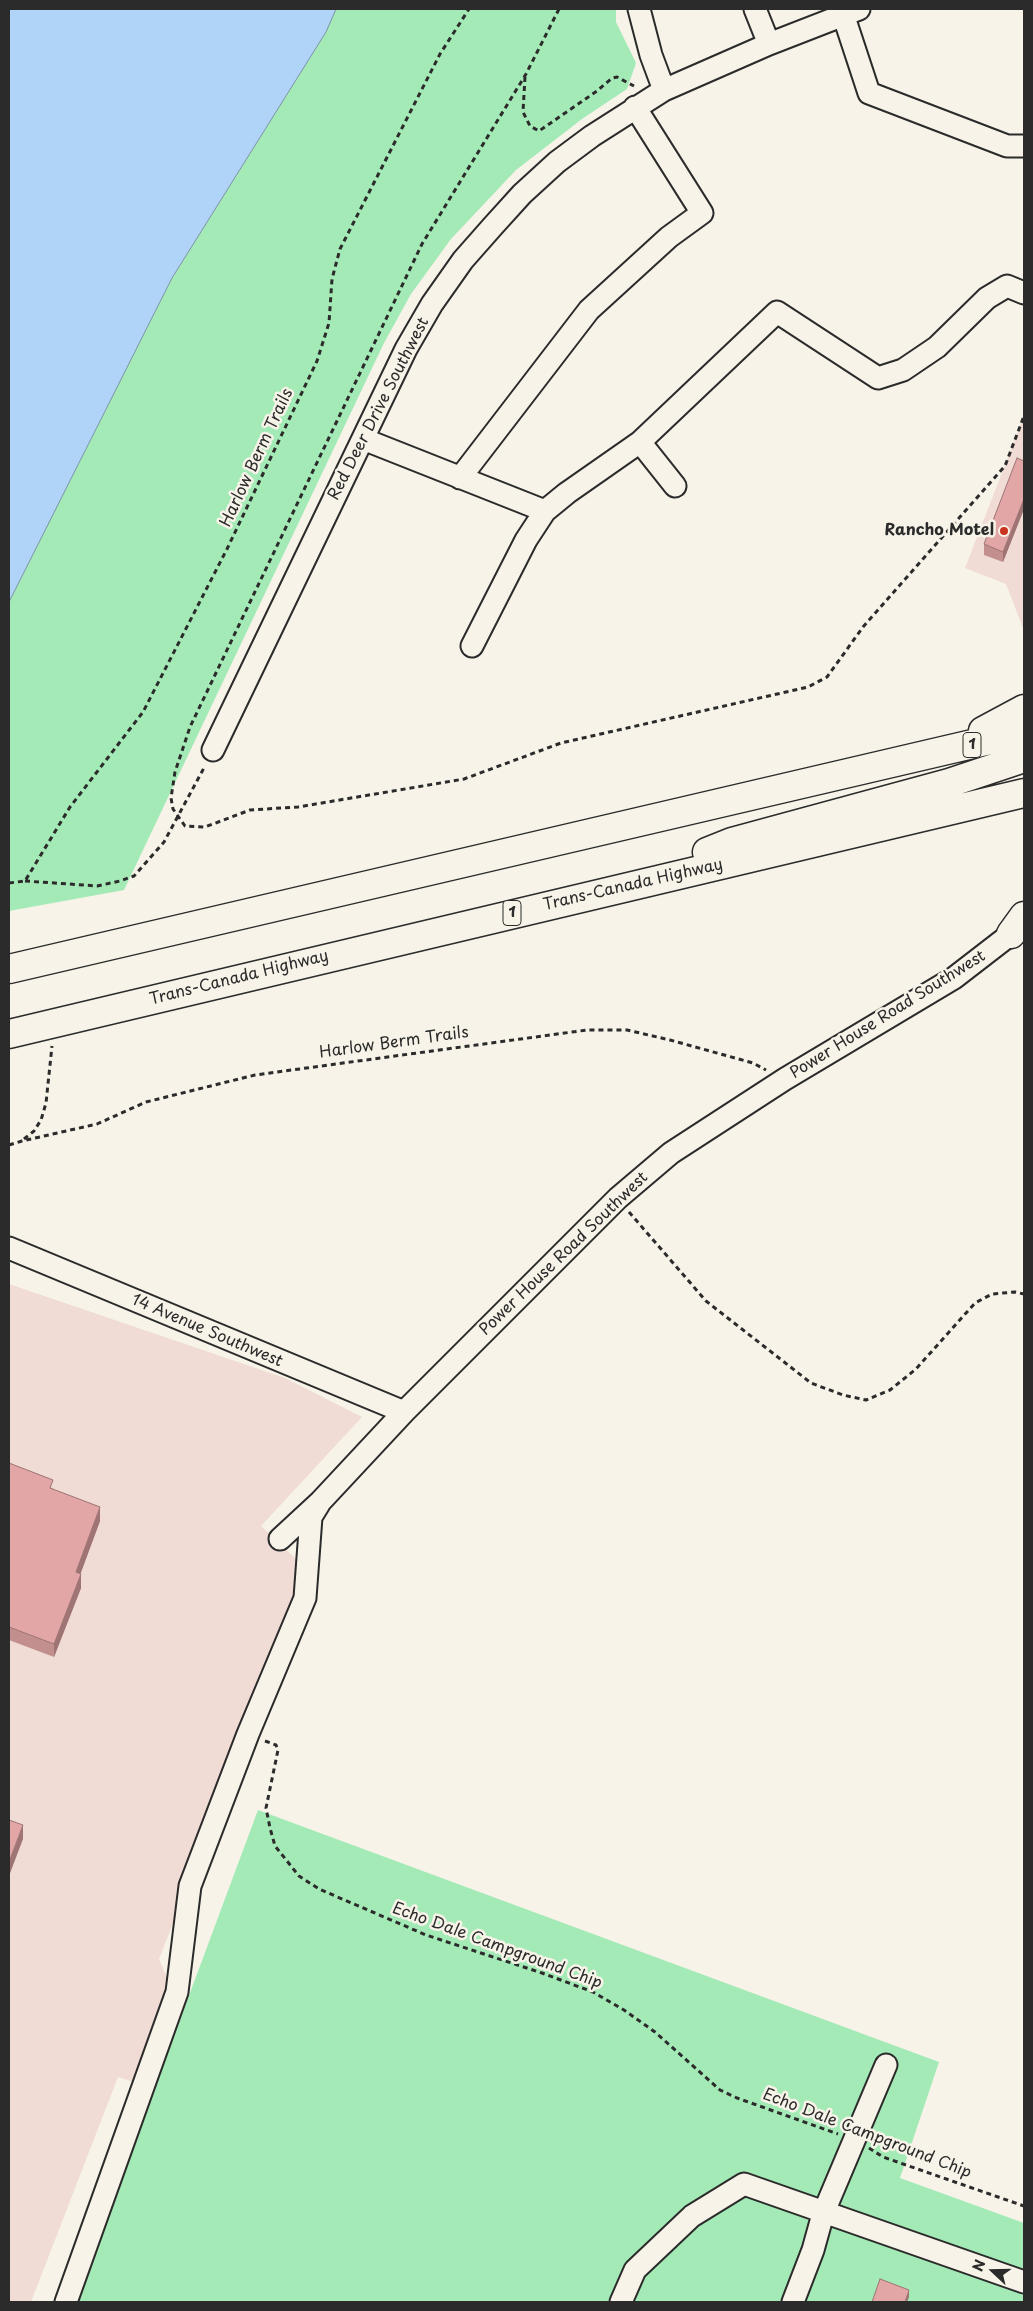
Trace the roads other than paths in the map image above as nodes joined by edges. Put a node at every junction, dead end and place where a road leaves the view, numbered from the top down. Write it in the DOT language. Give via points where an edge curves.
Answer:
graph roads {
  1 [pos="639,9"];
  2 [pos="755,9"];
  3 [pos="851,11"];
  4 [pos="770,44"];
  5 [pos="664,90"];
  6 [pos="635,97"];
  7 [pos="1024,146"];
  8 [pos="1024,293"];
  9 [pos="362,439"];
  10 [pos="640,442"];
  11 [pos="460,478"];
  12 [pos="675,486"];
  13 [pos="545,512"];
  14 [pos="472,646"];
  15 [pos="1024,709"];
  16 [pos="1024,732"];
  17 [pos="213,750"];
  18 [pos="919,758"];
  19 [pos="1024,758"];
  20 [pos="1024,793"];
  21 [pos="990,801"];
  22 [pos="1024,810"];
  23 [pos="612,890"];
  24 [pos="1020,925"];
  25 [pos="9,969"];
  26 [pos="9,1034"];
  27 [pos="9,1248"];
  28 [pos="404,1412"];
  29 [pos="320,1502"];
  30 [pos="280,1539"];
  31 [pos="886,2064"];
  32 [pos="823,2214"];
  33 [pos="1024,2282"];
  34 [pos="66,2302"];
  35 [pos="621,2302"];
  36 [pos="793,2302"];
  1 -- 5 [label="street"];
  2 -- 4 [label="street"];
  3 -- 4 [label="street, Red Deer Drive Southwest"];
  3 -- 7 [label="street" via="869,93 1007,146"];
  4 -- 5 [label="street, Red Deer Drive Southwest"];
  5 -- 6 [label="street, Red Deer Drive Southwest"];
  6 -- 9 [label="street, Red Deer Drive Southwest" via="522,194 463,260 406,349"];
  6 -- 11 [label="street" via="702,212 669,237 590,310"];
  8 -- 10 [label="street" via="1007,286 987,298 937,347 903,370 878,378 777,312"];
  9 -- 11 [label="street"];
  9 -- 17 [label="street, Red Deer Drive Southwest"];
  10 -- 12 [label="street"];
  10 -- 13 [label="street"];
  11 -- 13 [label="street"];
  13 -- 14 [label="street" via="526,540"];
  15 -- 18 [label="highway" via="994,726"];
  16 -- 18 [label="highway, 1"];
  18 -- 25 [label="highway, 1"];
  19 -- 23 [label="highway" via="949,783 732,842"];
  20 -- 21 [label="highway, Trans-Canada Highway / 1"];
  21 -- 22 [label="highway"];
  21 -- 23 [label="highway, Trans-Canada Highway / 1"];
  23 -- 26 [label="highway, Trans-Canada Highway / 1" via="39,1038"];
  24 -- 28 [label="street, Power House Road Southwest" via="954,978 785,1079 671,1153 618,1198"];
  27 -- 28 [label="street, 14 Avenue Southwest"];
  28 -- 29 [label="street, Power House Road Southwest"];
  29 -- 30 [label="street, Power House Road Southwest"];
  29 -- 34 [label="street" via="311,1518 305,1598 248,1734 190,1886 177,1992"];
  31 -- 32 [label="street"];
  32 -- 33 [label="street"];
  32 -- 35 [label="street" via="744,2184 692,2216 635,2270"];
  32 -- 36 [label="street"];
}
